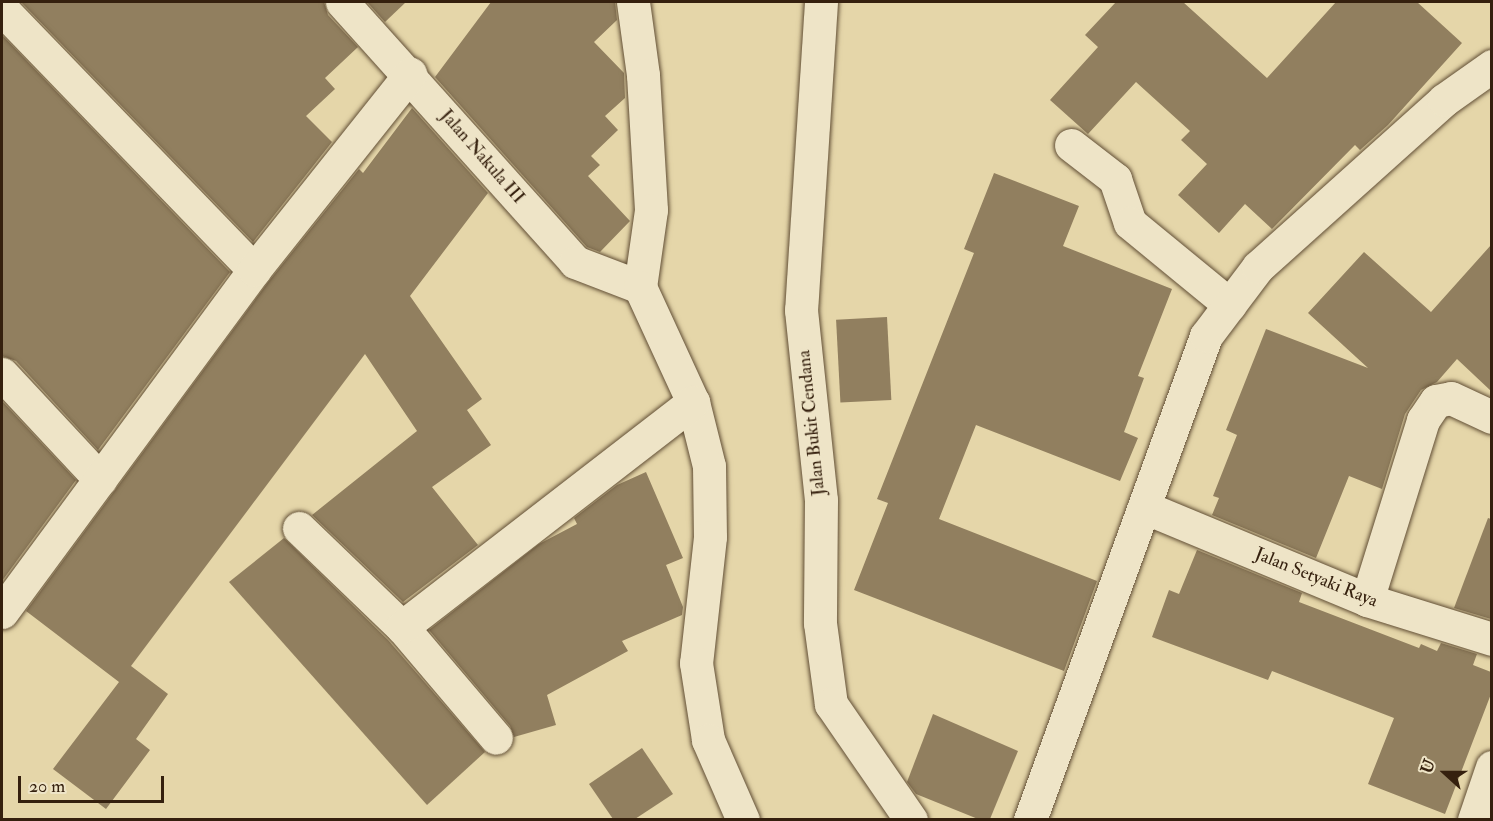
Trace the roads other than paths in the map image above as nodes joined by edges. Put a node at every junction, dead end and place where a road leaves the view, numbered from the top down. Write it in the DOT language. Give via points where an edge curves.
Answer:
graph roads {
  1 [pos="342,2"];
  2 [pos="633,2"];
  3 [pos="821,2"];
  4 [pos="2,9"];
  5 [pos="1491,66"];
  6 [pos="410,74"];
  7 [pos="1071,145"];
  8 [pos="254,270"];
  9 [pos="640,287"];
  10 [pos="1230,305"];
  11 [pos="2,374"];
  12 [pos="693,402"];
  13 [pos="1491,417"];
  14 [pos="99,479"];
  15 [pos="1144,507"];
  16 [pos="299,528"];
  17 [pos="1367,600"];
  18 [pos="2,612"];
  19 [pos="402,627"];
  20 [pos="1491,639"];
  21 [pos="496,738"];
  22 [pos="1491,766"];
  23 [pos="743,819"];
  24 [pos="911,819"];
  25 [pos="1030,819"];
  26 [pos="1474,819"];
  1 -- 6 [label="street, Jalan Nakula III"];
  2 -- 9 [label="street" via="643,75 651,210"];
  3 -- 24 [label="street, Jalan Bukit Cendana" via="801,310 821,500 820,624 831,704"];
  4 -- 8 [label="street"];
  5 -- 10 [label="street" via="1444,100 1322,207 1258,267"];
  6 -- 8 [label="street"];
  6 -- 9 [label="street, Jalan Nakula III" via="575,262"];
  7 -- 10 [label="street" via="1115,179 1130,223"];
  8 -- 14 [label="street"];
  9 -- 12 [label="street"];
  10 -- 15 [label="street" via="1206,336"];
  11 -- 14 [label="street"];
  12 -- 19 [label="street"];
  12 -- 23 [label="street" via="709,466 710,537 696,663 708,740"];
  13 -- 17 [label="street" via="1451,398 1436,401 1423,420"];
  14 -- 18 [label="street"];
  15 -- 17 [label="street, Jalan Setyaki Raya"];
  15 -- 25 [label="street"];
  16 -- 19 [label="street"];
  17 -- 20 [label="street, Jalan Setyaki Raya"];
  19 -- 21 [label="street"];
  22 -- 26 [label="street"];
}
